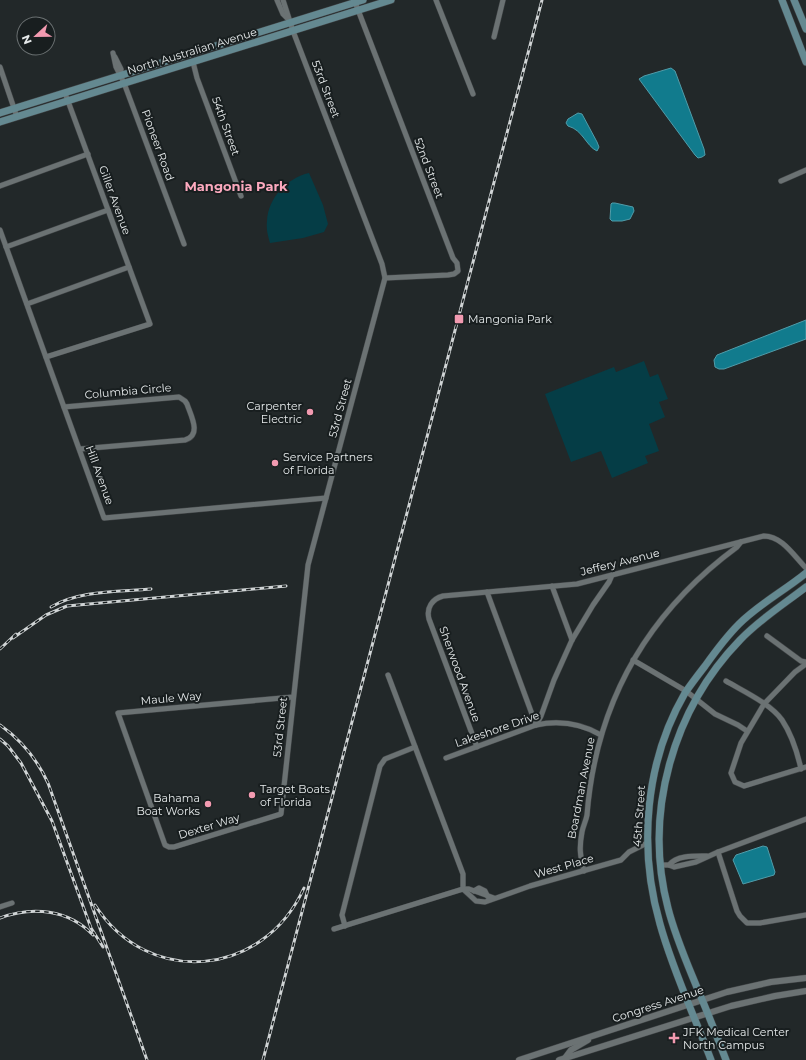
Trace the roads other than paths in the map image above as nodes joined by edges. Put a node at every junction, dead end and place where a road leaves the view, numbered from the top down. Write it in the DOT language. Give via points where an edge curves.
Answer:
graph roads {
  1 [pos="278,0"];
  2 [pos="283,0"];
  3 [pos="363,0"];
  4 [pos="391,0"];
  5 [pos="436,0"];
  6 [pos="503,0"];
  7 [pos="782,0"];
  8 [pos="794,0"];
  9 [pos="355,2"];
  10 [pos="358,10"];
  11 [pos="291,22"];
  12 [pos="293,30"];
  13 [pos="806,30"];
  14 [pos="494,37"];
  15 [pos="193,62"];
  16 [pos="806,62"];
  17 [pos="0,67"];
  18 [pos="121,75"];
  19 [pos="124,83"];
  20 [pos="66,93"];
  21 [pos="473,94"];
  22 [pos="69,101"];
  23 [pos="15,109"];
  24 [pos="0,113"];
  25 [pos="17,117"];
  26 [pos="0,122"];
  27 [pos="88,154"];
  28 [pos="806,170"];
  29 [pos="781,181"];
  30 [pos="0,186"];
  31 [pos="241,196"];
  32 [pos="108,210"];
  33 [pos="0,230"];
  34 [pos="184,244"];
  35 [pos="6,247"];
  36 [pos="129,266"];
  37 [pos="385,278"];
  38 [pos="27,304"];
  39 [pos="46,356"];
  40 [pos="64,407"];
  41 [pos="80,449"];
  42 [pos="326,498"];
  43 [pos="740,542"];
  44 [pos="806,568"];
  45 [pos="806,573"];
  46 [pos="612,575"];
  47 [pos="552,586"];
  48 [pos="806,587"];
  49 [pos="487,592"];
  50 [pos="429,608"];
  51 [pos="767,636"];
  52 [pos="572,640"];
  53 [pos="634,660"];
  54 [pos="806,663"];
  55 [pos="388,675"];
  56 [pos="726,681"];
  57 [pos="686,691"];
  58 [pos="293,697"];
  59 [pos="696,698"];
  60 [pos="764,704"];
  61 [pos="536,725"];
  62 [pos="747,731"];
  63 [pos="601,735"];
  64 [pos="477,747"];
  65 [pos="415,748"];
  66 [pos="446,758"];
  67 [pos="804,768"];
  68 [pos="141,778"];
  69 [pos="281,814"];
  70 [pos="806,819"];
  71 [pos="647,843"];
  72 [pos="636,849"];
  73 [pos="718,852"];
  74 [pos="648,853"];
  75 [pos="660,865"];
  76 [pos="584,871"];
  77 [pos="463,889"];
  78 [pos="491,897"];
  79 [pos="12,903"];
  80 [pos="0,907"];
  81 [pos="806,915"];
  82 [pos="345,926"];
  83 [pos="334,929"];
  84 [pos="806,978"];
  85 [pos="806,991"];
  86 [pos="702,1000"];
  87 [pos="689,1004"];
  88 [pos="708,1014"];
  89 [pos="695,1018"];
  90 [pos="598,1034"];
  91 [pos="562,1059"];
  92 [pos="520,1060"];
  93 [pos="712,1060"];
  94 [pos="726,1060"];
  1 -- 11 [label="street, 53rd Street" via="283,14"];
  2 -- 11 [label="street, 53rd Street"];
  3 -- 9 [label="main road, North Australian Avenue"];
  4 -- 10 [label="main road, North Australian Avenue"];
  5 -- 21 [label="street"];
  6 -- 14 [label="street"];
  7 -- 16 [label="main road"];
  8 -- 13 [label="main road"];
  9 -- 10 [label="street, 52nd Street"];
  9 -- 11 [label="main road, North Australian Avenue"];
  10 -- 12 [label="main road, North Australian Avenue"];
  10 -- 37 [label="street, 52nd Street" via="458,268 458,272 448,275"];
  11 -- 12 [label="street, 53rd Street"];
  11 -- 18 [label="main road, North Australian Avenue"];
  12 -- 15 [label="main road, North Australian Avenue"];
  12 -- 37 [label="street, 53rd Street" via="382,264"];
  15 -- 19 [label="main road, North Australian Avenue"];
  15 -- 31 [label="street, 54th Street"];
  17 -- 23 [label="street"];
  18 -- 19 [label="street, Pioneer Road"];
  18 -- 20 [label="main road, North Australian Avenue"];
  19 -- 22 [label="main road, North Australian Avenue"];
  19 -- 34 [label="street, Pioneer Road"];
  20 -- 22 [label="street, Giller Avenue"];
  20 -- 23 [label="main road, North Australian Avenue"];
  22 -- 25 [label="main road, North Australian Avenue"];
  22 -- 27 [label="street, Giller Avenue"];
  23 -- 24 [label="main road, North Australian Avenue"];
  23 -- 25 [label="street"];
  25 -- 26 [label="main road, North Australian Avenue"];
  27 -- 30 [label="street"];
  27 -- 32 [label="street, Giller Avenue"];
  28 -- 29 [label="street"];
  32 -- 35 [label="street"];
  32 -- 36 [label="street, Giller Avenue"];
  33 -- 35 [label="street, Hill Avenue"];
  35 -- 38 [label="street, Hill Avenue"];
  36 -- 38 [label="street"];
  36 -- 39 [label="street, Giller Avenue" via="150,324"];
  37 -- 42 [label="street, 53rd Street"];
  38 -- 39 [label="street, Hill Avenue"];
  39 -- 40 [label="street, Hill Avenue"];
  40 -- 41 [label="street, Hill Avenue"];
  40 -- 41 [label="street, Columbia Circle" via="179,397 187,404 195,427 191,437 185,440"];
  41 -- 42 [label="street, Hill Avenue" via="104,518"];
  42 -- 58 [label="street, 53rd Street" via="308,565"];
  43 -- 44 [label="street, Jeffery Avenue" via="764,536 775,538"];
  43 -- 46 [label="street, Jeffery Avenue"];
  43 -- 53 [label="street, Boardman Avenue" via="676,600"];
  45 -- 57 [label="main road, 45th Street" via="753,611 738,625"];
  46 -- 47 [label="street, Jeffery Avenue" via="577,584"];
  46 -- 52 [label="street"];
  47 -- 49 [label="street, Jeffery Avenue"];
  47 -- 52 [label="street"];
  48 -- 59 [label="main road, 45th Street" via="740,640 715,669"];
  49 -- 50 [label="street, Jeffery Avenue" via="440,597 433,601"];
  49 -- 61 [label="street"];
  50 -- 64 [label="street, Sherwood Avenue" via="429,619"];
  51 -- 54 [label="street"];
  52 -- 61 [label="street"];
  53 -- 57 [label="street"];
  53 -- 63 [label="street, Boardman Avenue" via="614,698"];
  54 -- 60 [label="street"];
  55 -- 65 [label="street"];
  56 -- 60 [label="street"];
  57 -- 59 [label="street"];
  57 -- 71 [label="main road, 45th Street" via="658,757 650,794"];
  58 -- 68 [label="street, Maule Way" via="118,713"];
  58 -- 69 [label="street, 53rd Street"];
  59 -- 62 [label="street" via="715,714"];
  59 -- 75 [label="main road, 45th Street" via="671,758 663,794 659,832"];
  60 -- 62 [label="street"];
  60 -- 67 [label="street" via="781,719"];
  61 -- 63 [label="street, Lakeshore Drive" via="565,722 586,727"];
  61 -- 64 [label="street, Lakeshore Drive"];
  62 -- 67 [label="street" via="731,770 733,780 741,786"];
  63 -- 76 [label="street, Boardman Avenue" via="579,851"];
  64 -- 66 [label="street, Lakeshore Drive"];
  65 -- 77 [label="street" via="463,874"];
  65 -- 82 [label="street" via="386,759 380,766 342,915"];
  68 -- 69 [label="street, Dexter Way" via="163,842 169,847"];
  70 -- 73 [label="street"];
  71 -- 72 [label="street, West Place"];
  71 -- 74 [label="main road, 45th Street"];
  72 -- 74 [label="street"];
  72 -- 76 [label="street, West Place" via="621,860"];
  73 -- 75 [label="street" via="708,856 672,860 669,864"];
  73 -- 81 [label="street" via="737,911 747,923"];
  74 -- 75 [label="main road" via="652,860"];
  74 -- 87 [label="main road, 45th Street" via="652,891 660,924"];
  75 -- 86 [label="main road, 45th Street" via="668,909"];
  76 -- 78 [label="street, West Place"];
  77 -- 78 [label="street" via="474,891 479,888"];
  77 -- 78 [label="street, West Place" via="476,901 485,902"];
  77 -- 82 [label="street"];
  79 -- 80 [label="street"];
  82 -- 83 [label="street"];
  84 -- 86 [label="street, Congress Avenue" via="765,983"];
  85 -- 88 [label="street" via="752,1000"];
  86 -- 87 [label="street, Congress Avenue"];
  86 -- 88 [label="main road, 45th Street"];
  87 -- 89 [label="main road, 45th Street"];
  87 -- 90 [label="street, Congress Avenue"];
  88 -- 89 [label="street"];
  88 -- 94 [label="main road, 45th Street"];
  89 -- 91 [label="street"];
  89 -- 93 [label="main road, 45th Street"];
  90 -- 91 [label="street" via="571,1050"];
  90 -- 92 [label="street, Congress Avenue"];
}
